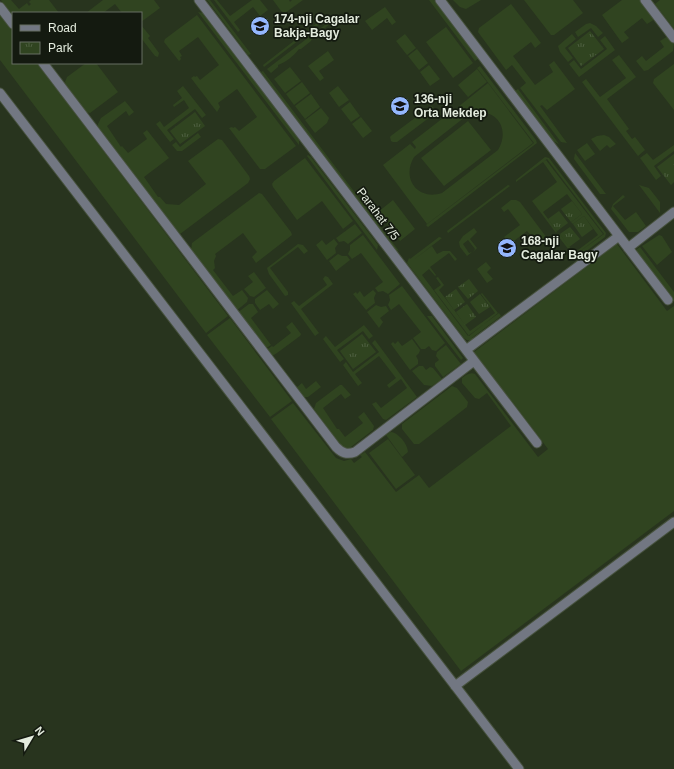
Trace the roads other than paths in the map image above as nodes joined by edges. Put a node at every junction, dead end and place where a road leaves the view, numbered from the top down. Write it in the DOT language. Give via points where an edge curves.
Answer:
graph roads {
  1 [pos="199,0"];
  2 [pos="440,0"];
  3 [pos="645,0"];
  4 [pos="0,7"];
  5 [pos="12,23"];
  6 [pos="674,38"];
  7 [pos="44,64"];
  8 [pos="0,92"];
  9 [pos="674,212"];
  10 [pos="619,236"];
  11 [pos="628,248"];
  12 [pos="668,300"];
  13 [pos="466,350"];
  14 [pos="474,361"];
  15 [pos="537,443"];
  16 [pos="674,522"];
  17 [pos="455,686"];
  18 [pos="519,769"];
  1 -- 13 [label="street, Parahat 7/5"];
  2 -- 10 [label="street"];
  3 -- 6 [label="street"];
  4 -- 5 [label="street"];
  7 -- 14 [label="street" via="342,452 355,452"];
  8 -- 17 [label="street"];
  9 -- 11 [label="street"];
  10 -- 11 [label="street"];
  10 -- 13 [label="street"];
  11 -- 12 [label="street"];
  13 -- 14 [label="street, Parahat 7/5"];
  14 -- 15 [label="street, Parahat 7/5"];
  16 -- 17 [label="street"];
  17 -- 18 [label="street"];
}
